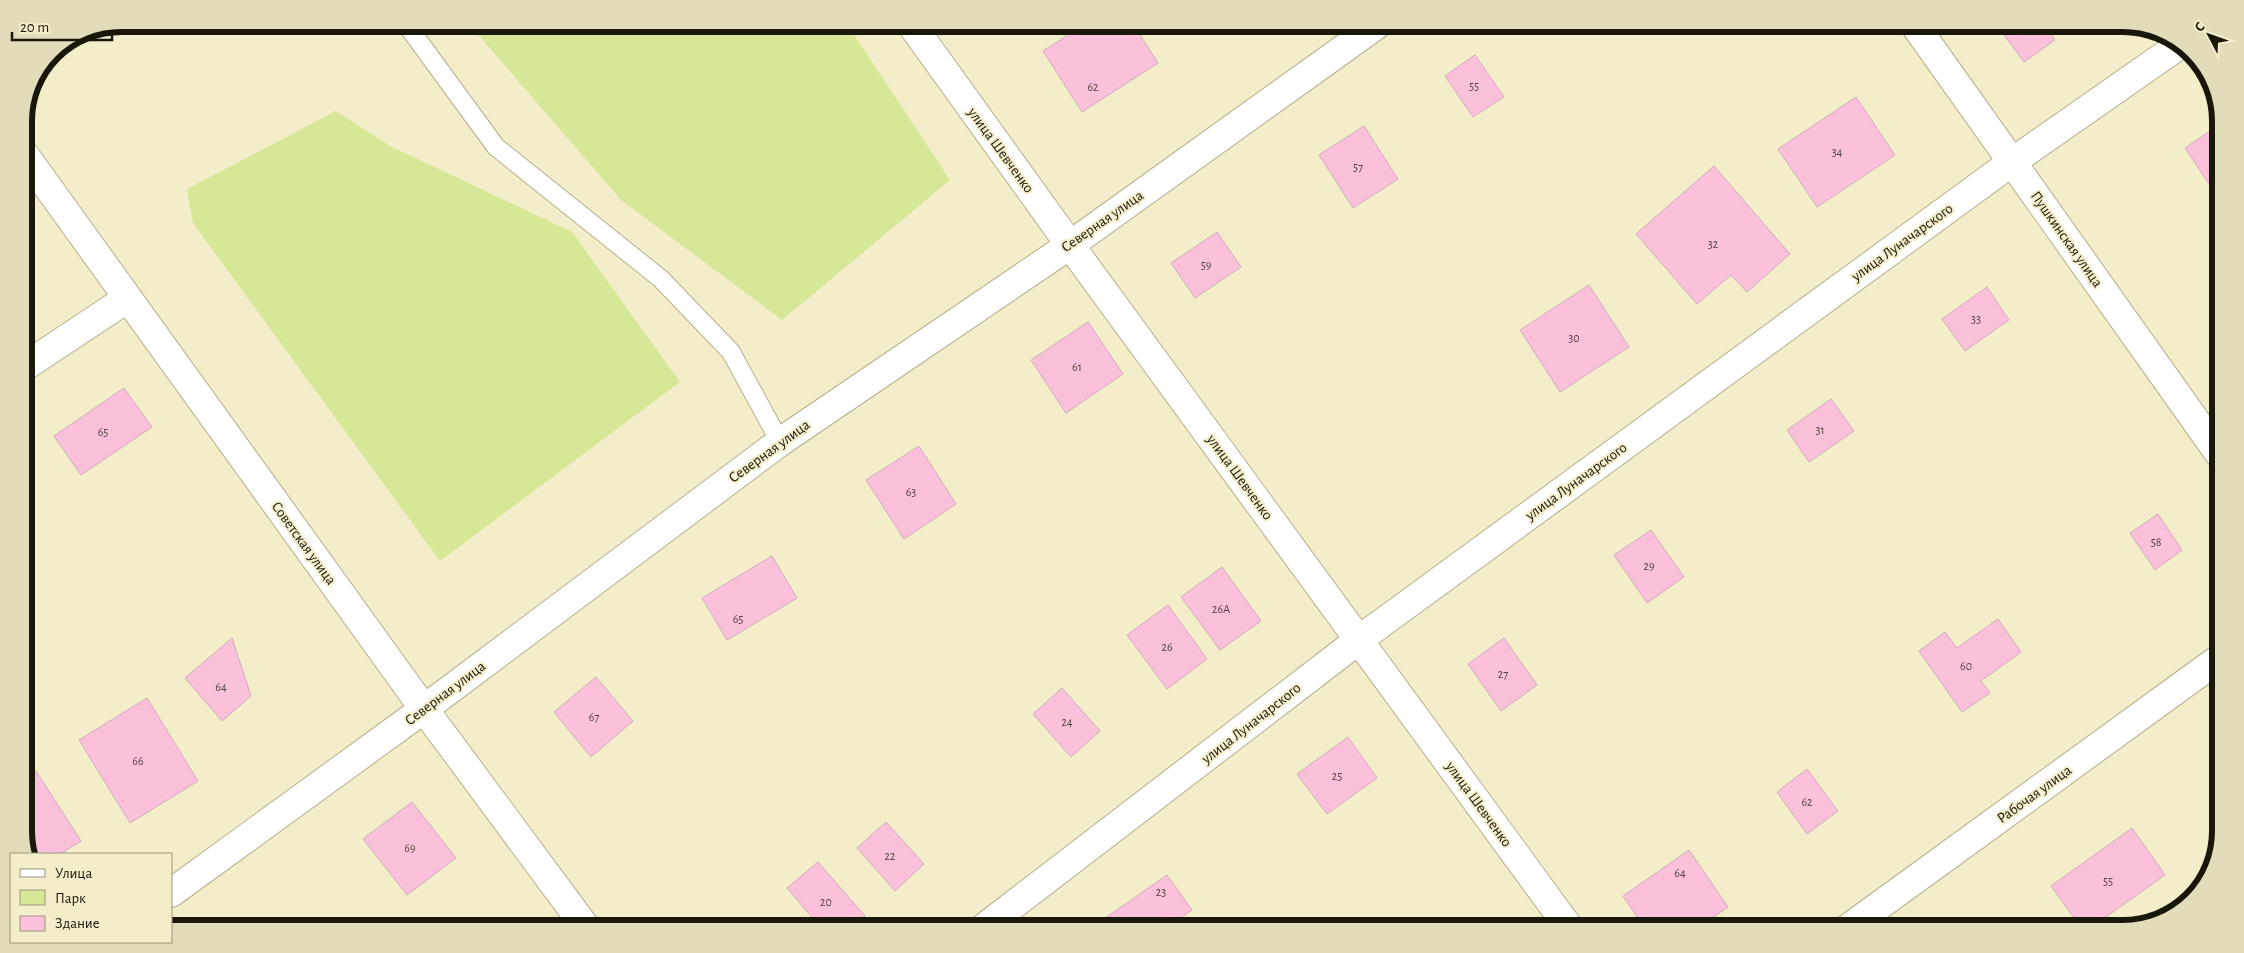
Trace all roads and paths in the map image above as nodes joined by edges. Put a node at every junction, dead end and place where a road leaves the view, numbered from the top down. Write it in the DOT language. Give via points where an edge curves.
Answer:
graph roads {
  1 [pos="1366,32"];
  2 [pos="1920,32"];
  3 [pos="412,33"];
  4 [pos="917,33"];
  5 [pos="2174,49"];
  6 [pos="2012,162"];
  7 [pos="33,166"];
  8 [pos="1070,245"];
  9 [pos="128,298"];
  10 [pos="33,361"];
  11 [pos="780,442"];
  12 [pos="2211,443"];
  13 [pos="1360,639"];
  14 [pos="2212,664"];
  15 [pos="424,709"];
  16 [pos="172,892"];
  17 [pos="579,920"];
  18 [pos="994,920"];
  19 [pos="1563,920"];
  20 [pos="1859,920"];
  1 -- 8 [label="street, Северная улица"];
  2 -- 6 [label="street, Пушкинская улица"];
  3 -- 11 [label="lane" via="496,147 661,279 731,352"];
  4 -- 8 [label="street, улица Шевченко"];
  5 -- 6 [label="street, улица Луначарского"];
  6 -- 12 [label="street, Пушкинская улица"];
  6 -- 13 [label="street, улица Луначарского"];
  7 -- 9 [label="street, Советская улица"];
  8 -- 11 [label="street, Северная улица"];
  8 -- 13 [label="street, улица Шевченко"];
  9 -- 10 [label="street"];
  9 -- 15 [label="street, Советская улица"];
  11 -- 15 [label="street, Северная улица"];
  13 -- 18 [label="street, улица Луначарского"];
  13 -- 19 [label="street, улица Шевченко"];
  14 -- 20 [label="street, Рабочая улица"];
  15 -- 16 [label="street, Северная улица"];
  15 -- 17 [label="street, Советская улица"];
}
